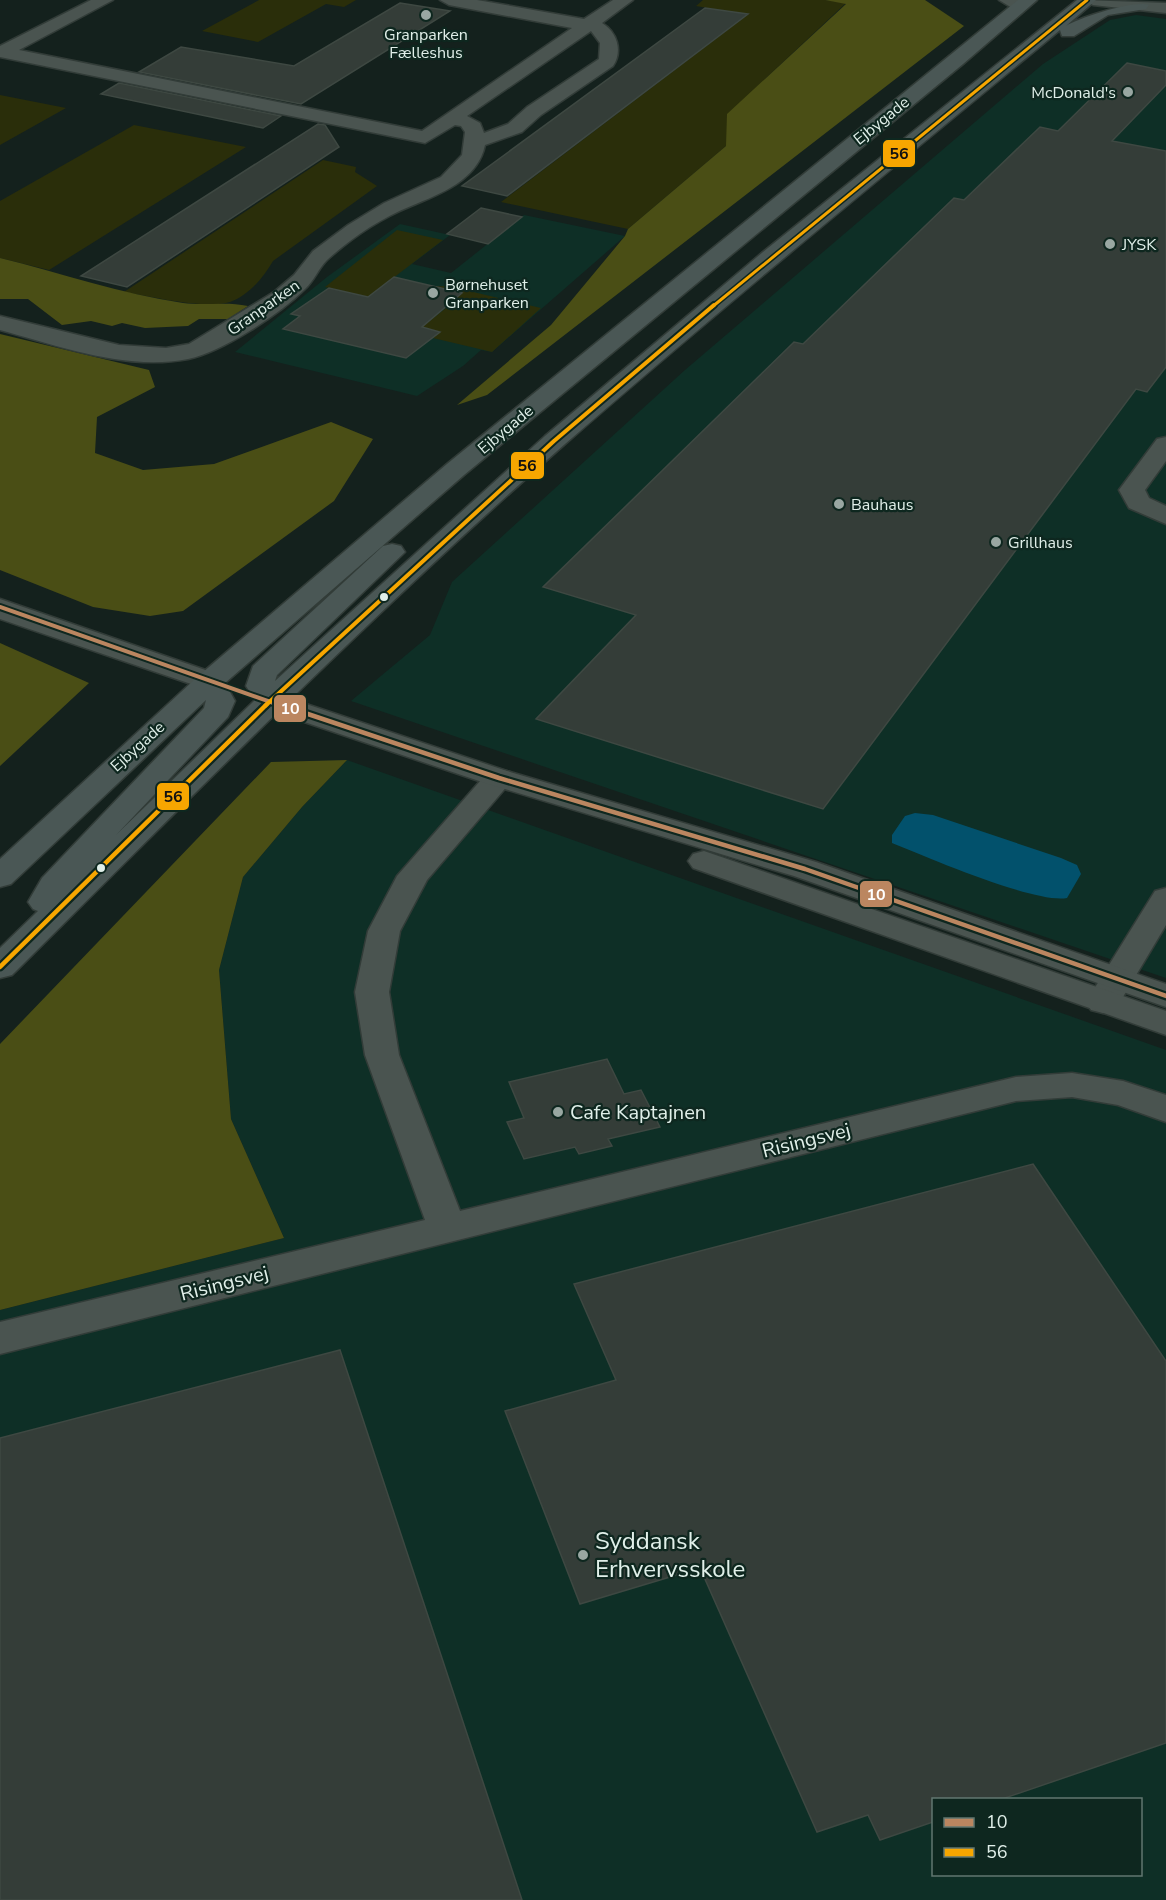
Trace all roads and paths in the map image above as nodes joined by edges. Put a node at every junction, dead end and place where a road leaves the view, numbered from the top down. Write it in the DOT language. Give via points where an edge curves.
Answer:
graph roads {
  1 [pos="104,0"];
  2 [pos="449,0"];
  3 [pos="624,0"];
  4 [pos="1087,0"];
  5 [pos="1092,0"];
  6 [pos="1159,0"];
  7 [pos="1166,1"];
  8 [pos="1018,2"];
  9 [pos="1140,5"];
  10 [pos="1166,8"];
  11 [pos="1034,20"];
  12 [pos="588,24"];
  13 [pos="1020,54"];
  14 [pos="452,119"];
  15 [pos="928,129"];
  16 [pos="477,140"];
  17 [pos="0,322"];
  18 [pos="1166,444"];
  19 [pos="456,470"];
  20 [pos="1166,516"];
  21 [pos="0,607"];
  22 [pos="207,680"];
  23 [pos="270,701"];
  24 [pos="499,778"];
  25 [pos="0,877"];
  26 [pos="1166,897"];
  27 [pos="22,945"];
  28 [pos="0,967"];
  29 [pos="1110,990"];
  30 [pos="1166,996"];
  31 [pos="1166,1023"];
  32 [pos="1166,1109"];
  33 [pos="447,1227"];
  34 [pos="0,1338"];
  1 -- 14 [label="street" via="1,52 425,137"];
  2 -- 12 [label="street"];
  3 -- 12 [label="street"];
  4 -- 13 [label="main road, Ejbygade"];
  5 -- 9 [label="street"];
  6 -- 7 [label="street"];
  8 -- 19 [label="main road, Ejbygade"];
  9 -- 10 [label="street"];
  9 -- 13 [label="main road" via="1103,11"];
  11 -- 15 [label="main road" via="969,78"];
  12 -- 14 [label="street"];
  12 -- 16 [label="street" via="604,31 611,51 607,62 501,137"];
  13 -- 15 [label="main road, Ejbygade"];
  14 -- 16 [label="street" via="473,127"];
  15 -- 23 [label="main road, Ejbygade" via="554,441"];
  16 -- 17 [label="street, Granparken" via="465,166 433,190 381,212 313,262 302,282 252,317 188,352 118,351"];
  18 -- 20 [label="street" via="1132,490 1138,503"];
  19 -- 22 [label="main road, Ejbygade"];
  19 -- 23 [label="main road" via="394,551 263,672 260,686"];
  21 -- 22 [label="street"];
  22 -- 23 [label="main road"];
  22 -- 25 [label="main road, Ejbygade"];
  22 -- 27 [label="main road" via="219,693 222,702 218,711 53,885"];
  23 -- 24 [label="street"];
  23 -- 27 [label="main road, Ejbygade"];
  24 -- 29 [label="street" via="636,837"];
  24 -- 33 [label="street" via="413,876 384,931 372,992 382,1055"];
  26 -- 29 [label="street"];
  27 -- 28 [label="main road, Ejbygade"];
  29 -- 30 [label="street"];
  29 -- 31 [label="street"];
  32 -- 33 [label="street, Risingsvej" via="1122,1093 1072,1085 1016,1089"];
  33 -- 34 [label="street, Risingsvej"];
}
